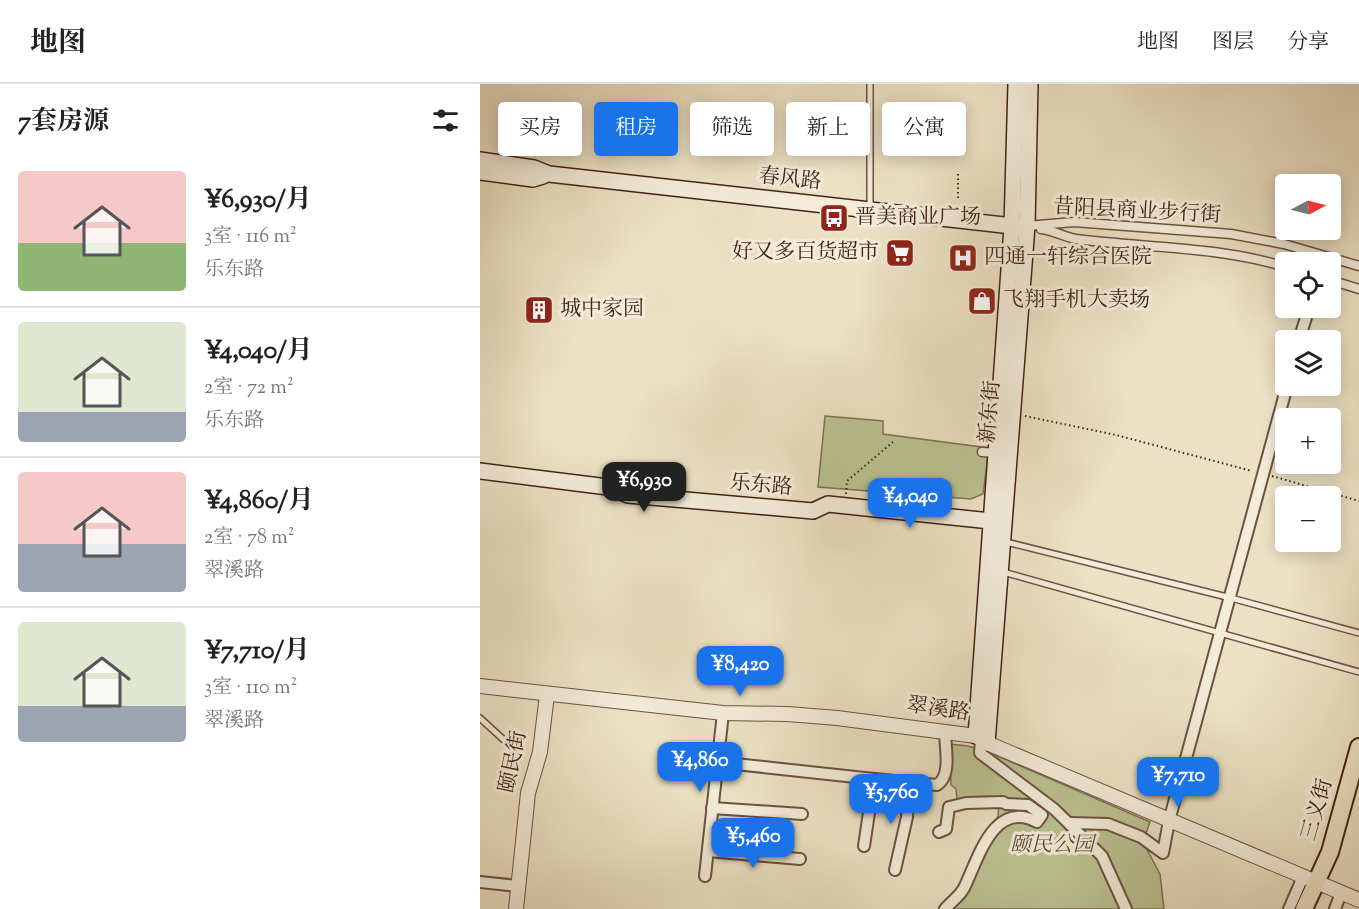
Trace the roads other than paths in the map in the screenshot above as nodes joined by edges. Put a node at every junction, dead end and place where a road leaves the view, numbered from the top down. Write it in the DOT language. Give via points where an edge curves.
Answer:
graph roads {
  1 [pos="870,84"];
  2 [pos="1016,84"];
  3 [pos="1030,84"];
  4 [pos="480,160"];
  5 [pos="480,172"];
  6 [pos="549,174"];
  7 [pos="870,211"];
  8 [pos="1020,227"];
  9 [pos="1299,252"];
  10 [pos="1341,262"];
  11 [pos="1275,265"];
  12 [pos="1359,266"];
  13 [pos="1341,283"];
  14 [pos="1359,288"];
  15 [pos="1284,396"];
  16 [pos="480,471"];
  17 [pos="997,522"];
  18 [pos="1001,541"];
  19 [pos="999,571"];
  20 [pos="1231,598"];
  21 [pos="1222,632"];
  22 [pos="1359,633"];
  23 [pos="1359,672"];
  24 [pos="480,686"];
  25 [pos="547,695"];
  26 [pos="723,713"];
  27 [pos="480,718"];
  28 [pos="945,731"];
  29 [pos="981,739"];
  30 [pos="505,741"];
  31 [pos="1359,747"];
  32 [pos="717,762"];
  33 [pos="874,779"];
  34 [pos="909,783"];
  35 [pos="1359,784"];
  36 [pos="712,808"];
  37 [pos="802,814"];
  38 [pos="1169,821"];
  39 [pos="1070,823"];
  40 [pos="939,832"];
  41 [pos="864,846"];
  42 [pos="708,851"];
  43 [pos="800,859"];
  44 [pos="895,870"];
  45 [pos="705,876"];
  46 [pos="480,882"];
  47 [pos="1322,885"];
  48 [pos="518,886"];
  49 [pos="1359,900"];
  50 [pos="516,909"];
  51 [pos="945,909"];
  52 [pos="1126,909"];
  53 [pos="1289,909"];
  54 [pos="1304,909"];
  55 [pos="1316,909"];
  56 [pos="1335,909"];
  1 -- 7 [label="lane"];
  2 -- 8 [label="main road, 新东街"];
  3 -- 8 [label="main road, 新东街"];
  4 -- 6 [label="main road, 春风路"];
  5 -- 6 [label="main road, 春风路" via="533,179"];
  6 -- 7 [label="main road, 春风路"];
  7 -- 8 [label="main road, 春风路"];
  8 -- 9 [label="street, 昔阳县商业步行街" via="1074,222 1231,234"];
  8 -- 11 [label="street, 昔阳县商业步行街" via="1054,231 1073,239 1216,252"];
  8 -- 17 [label="main road, 新东街" via="1012,413"];
  8 -- 17 [label="main road, 新东街" via="990,453"];
  10 -- 12 [label="street, 昔阳县商业步行街"];
  13 -- 14 [label="street"];
  15 -- 20 [label="street"];
  16 -- 17 [label="main road, 乐东路" via="608,487 628,495 813,511 828,504"];
  17 -- 18 [label="main road, 新东街"];
  17 -- 29 [label="main road, 新东街"];
  18 -- 19 [label="main road, 新东街"];
  18 -- 20 [label="lane"];
  19 -- 21 [label="lane"];
  19 -- 29 [label="main road, 新东街"];
  20 -- 21 [label="street"];
  20 -- 22 [label="lane"];
  21 -- 23 [label="lane"];
  21 -- 38 [label="street"];
  24 -- 25 [label="street, 翠溪路"];
  25 -- 26 [label="street, 翠溪路"];
  25 -- 48 [label="street, 颐民街" via="540,752 528,794"];
  26 -- 28 [label="street, 翠溪路" via="788,714"];
  26 -- 32 [label="street"];
  27 -- 30 [label="lane"];
  28 -- 29 [label="street, 翠溪路"];
  28 -- 34 [label="street" via="943,782"];
  29 -- 38 [label="street, 翠溪路"];
  29 -- 39 [label="street" via="980,753"];
  31 -- 47 [label="main road, 三义街"];
  32 -- 33 [label="street"];
  32 -- 36 [label="street"];
  33 -- 34 [label="street"];
  33 -- 41 [label="street"];
  34 -- 44 [label="street" via="908,817"];
  35 -- 47 [label="main road, 三义街" via="1338,861"];
  36 -- 37 [label="street"];
  36 -- 42 [label="street"];
  38 -- 39 [label="street" via="1163,853 1141,837 1108,824"];
  38 -- 47 [label="street, 翠溪路"];
  39 -- 52 [label="street" via="1102,855"];
  40 -- 51 [label="street" via="946,829 949,807 966,803 1003,802 1028,806 1042,815 1037,822 1028,817 1005,819 987,838 963,891"];
  42 -- 43 [label="street"];
  42 -- 45 [label="street"];
  46 -- 48 [label="street"];
  47 -- 49 [label="street, 翠溪路"];
  47 -- 53 [label="street"];
  47 -- 54 [label="main road"];
  47 -- 55 [label="main road"];
  47 -- 56 [label="street"];
  48 -- 50 [label="street, 颐民街"];
}
